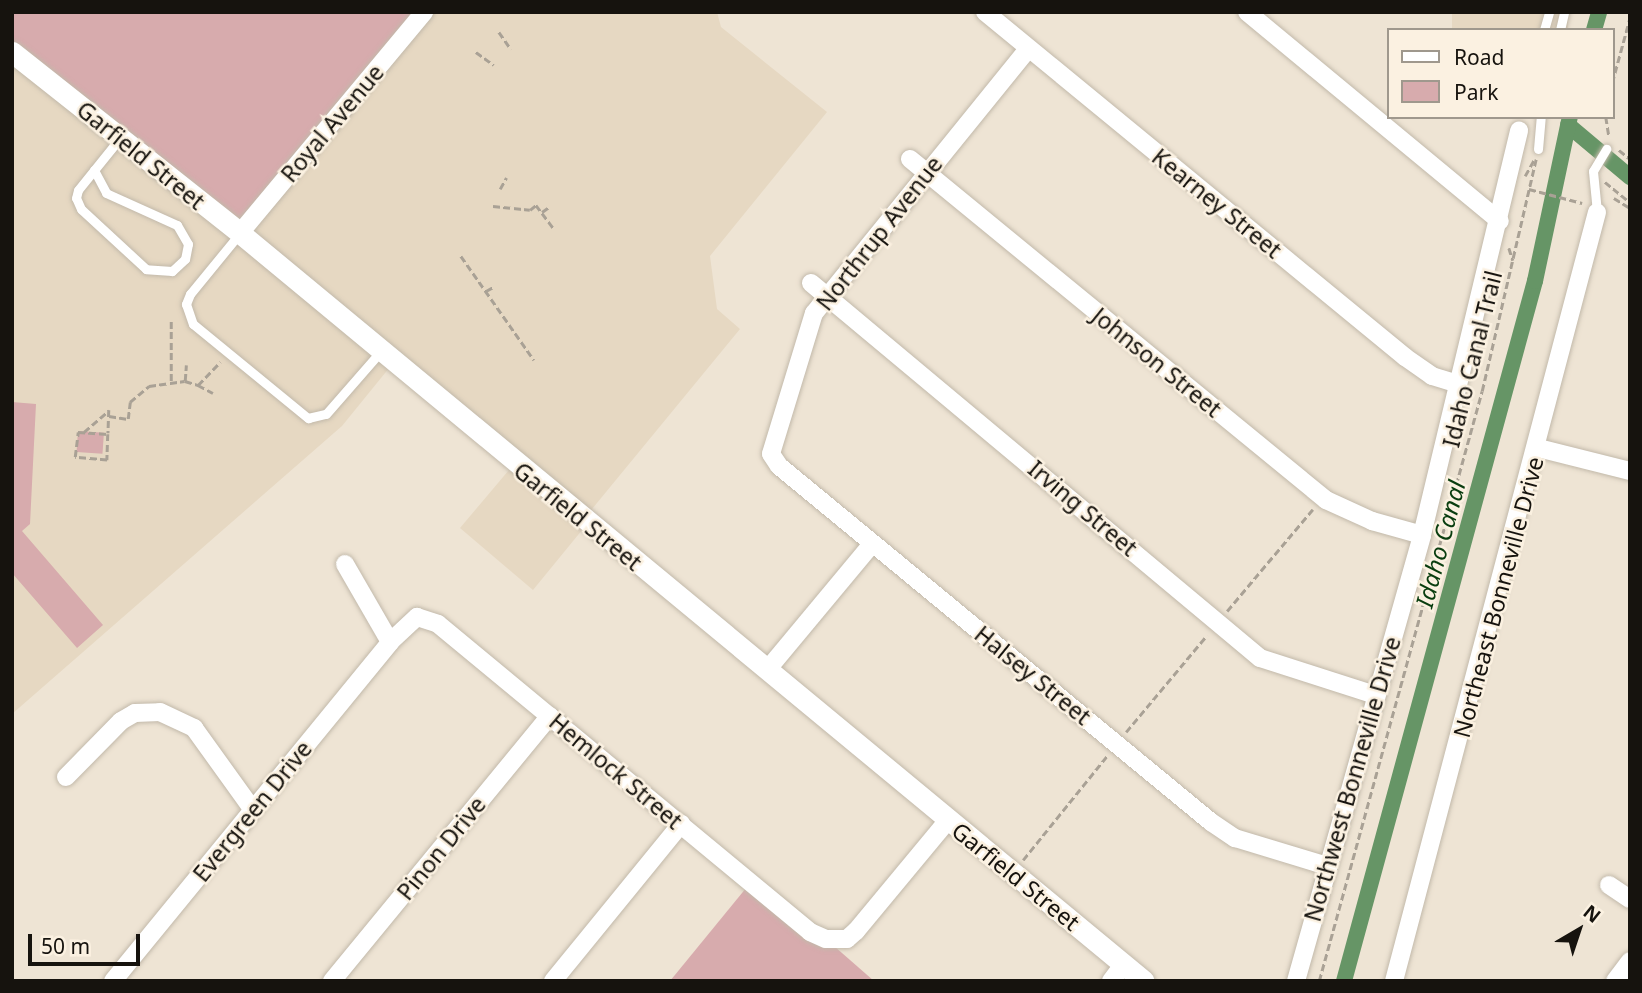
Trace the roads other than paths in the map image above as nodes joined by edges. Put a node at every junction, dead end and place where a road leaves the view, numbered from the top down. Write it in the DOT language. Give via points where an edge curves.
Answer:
graph roads {
  1 [pos="425,12"];
  2 [pos="985,12"];
  3 [pos="1247,12"];
  4 [pos="1028,49"];
  5 [pos="12,52"];
  6 [pos="1541,119"];
  7 [pos="1521,124"];
  8 [pos="120,138"];
  9 [pos="1538,149"];
  10 [pos="1606,149"];
  11 [pos="910,159"];
  12 [pos="94,170"];
  13 [pos="926,173"];
  14 [pos="1597,212"];
  15 [pos="1500,221"];
  16 [pos="240,233"];
  17 [pos="811,283"];
  18 [pos="827,296"];
  19 [pos="381,351"];
  20 [pos="1455,383"];
  21 [pos="772,441"];
  22 [pos="1538,448"];
  23 [pos="1630,471"];
  24 [pos="1422,535"];
  25 [pos="872,544"];
  26 [pos="345,564"];
  27 [pos="390,642"];
  28 [pos="767,670"];
  29 [pos="1375,695"];
  30 [pos="550,716"];
  31 [pos="66,777"];
  32 [pos="253,810"];
  33 [pos="948,820"];
  34 [pos="681,824"];
  35 [pos="1327,866"];
  36 [pos="1609,885"];
  37 [pos="1630,899"];
  38 [pos="1630,961"];
  39 [pos="1117,972"];
  40 [pos="113,981"];
  41 [pos="332,981"];
  42 [pos="552,981"];
  43 [pos="1144,981"];
  44 [pos="1296,981"];
  45 [pos="1394,981"];
  46 [pos="1615,981"];
  1 -- 16 [label="street, Royal Avenue"];
  2 -- 4 [label="street, Kearney Street"];
  3 -- 15 [label="street"];
  4 -- 13 [label="street, Northrup Avenue"];
  4 -- 20 [label="street, Kearney Street" via="1405,357 1432,376"];
  5 -- 8 [label="street, Garfield Street"];
  6 -- 9 [label="lane"];
  7 -- 15 [label="street, Northwest Bonneville Drive"];
  8 -- 12 [label="lane"];
  8 -- 16 [label="street, Garfield Street"];
  10 -- 14 [label="lane" via="1594,167"];
  11 -- 13 [label="street, Johnson Street"];
  12 -- 12 [label="lane" via="78,190 81,209 146,269 172,271 185,258 188,244 177,225 106,193"];
  13 -- 18 [label="street, Northrup Avenue"];
  13 -- 24 [label="street, Johnson Street" via="1326,500 1372,521"];
  14 -- 22 [label="street, Northeast Bonneville Drive"];
  15 -- 20 [label="street, Northwest Bonneville Drive"];
  16 -- 19 [label="street, Garfield Street"];
  16 -- 19 [label="lane" via="190,294 187,304 193,324 308,418 326,414"];
  17 -- 18 [label="street, Irving Street"];
  18 -- 21 [label="street, Northrup Avenue" via="814,313"];
  18 -- 29 [label="street, Irving Street" via="1260,658"];
  19 -- 28 [label="street, Garfield Street"];
  20 -- 24 [label="street, Northwest Bonneville Drive"];
  21 -- 25 [label="street, Halsey Street" via="771,454 779,466"];
  22 -- 23 [label="street"];
  22 -- 45 [label="street, Northeast Bonneville Drive"];
  24 -- 29 [label="street, Northwest Bonneville Drive"];
  25 -- 28 [label="street"];
  25 -- 35 [label="street, Halsey Street" via="1211,822 1235,838"];
  26 -- 27 [label="street"];
  27 -- 30 [label="street, Hemlock Street" via="411,621 424,617"];
  27 -- 32 [label="street, Evergreen Drive"];
  28 -- 33 [label="street, Garfield Street"];
  29 -- 35 [label="street, Northwest Bonneville Drive"];
  30 -- 34 [label="street, Hemlock Street"];
  30 -- 41 [label="street, Pinon Drive"];
  31 -- 32 [label="street" via="121,722 135,713 160,712 194,728"];
  32 -- 40 [label="street, Evergreen Drive"];
  33 -- 34 [label="street, Hemlock Street" via="846,939 826,939 810,932"];
  33 -- 39 [label="street, Garfield Street"];
  34 -- 42 [label="street"];
  35 -- 44 [label="street, Northwest Bonneville Drive"];
  36 -- 37 [label="street"];
  38 -- 46 [label="street"];
  39 -- 43 [label="street, Garfield Street"];
}
